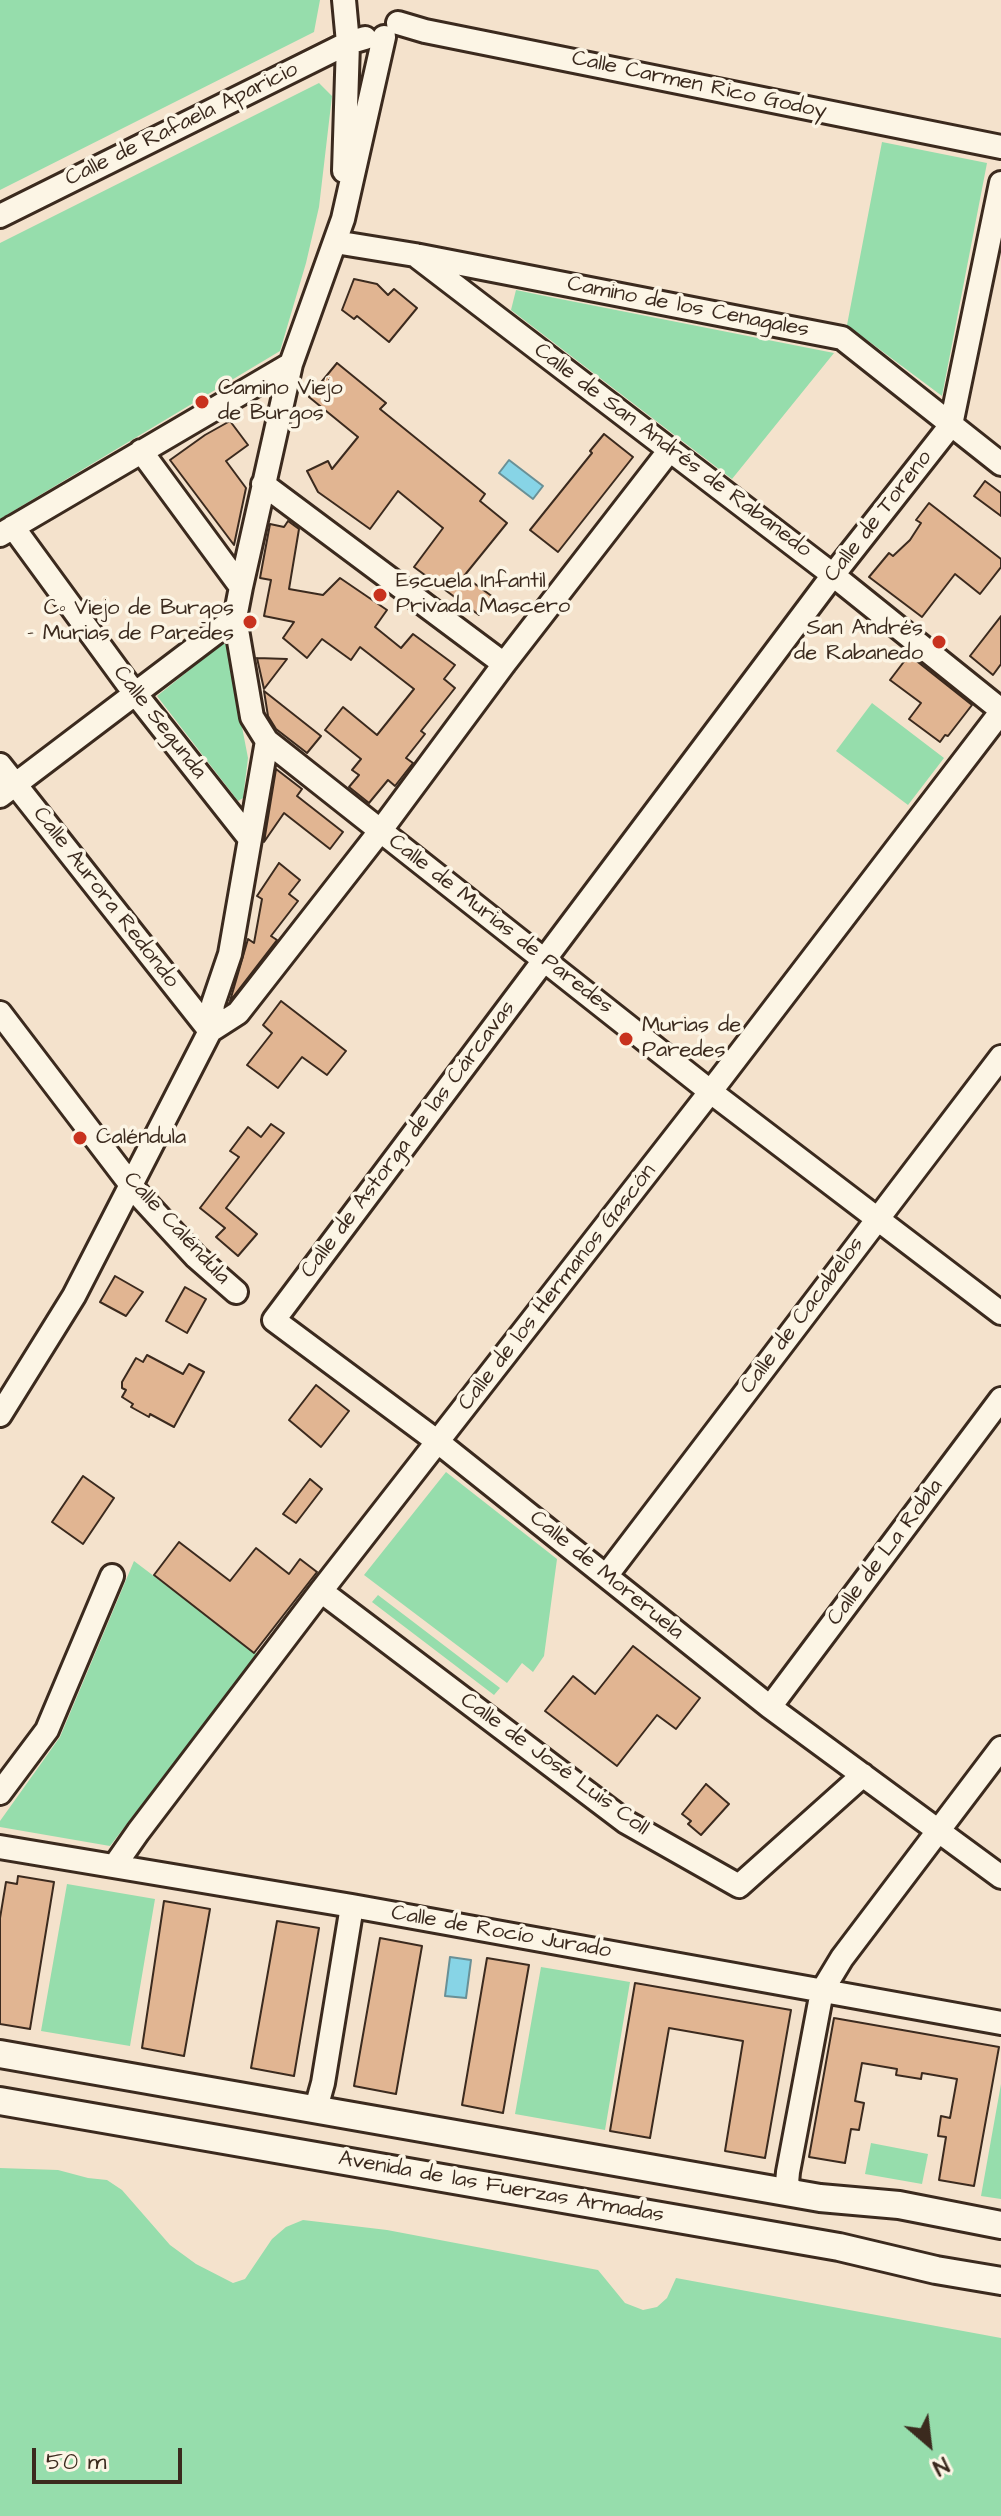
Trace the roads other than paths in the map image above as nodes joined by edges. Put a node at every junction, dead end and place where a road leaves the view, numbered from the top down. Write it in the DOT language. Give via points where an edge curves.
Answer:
graph roads {
  1 [pos="364,19"];
  2 [pos="1001,147"];
  3 [pos="1001,183"];
  4 [pos="0,216"];
  5 [pos="343,219"];
  6 [pos="335,242"];
  7 [pos="415,255"];
  8 [pos="291,364"];
  9 [pos="951,425"];
  10 [pos="141,451"];
  11 [pos="669,451"];
  12 [pos="1001,464"];
  13 [pos="263,484"];
  14 [pos="7,531"];
  15 [pos="833,575"];
  16 [pos="241,587"];
  17 [pos="235,618"];
  18 [pos="504,664"];
  19 [pos="135,692"];
  20 [pos="1001,711"];
  21 [pos="267,741"];
  22 [pos="0,765"];
  23 [pos="7,790"];
  24 [pos="381,830"];
  25 [pos="250,839"];
  26 [pos="545,959"];
  27 [pos="0,1013"];
  28 [pos="210,1031"];
  29 [pos="1001,1057"];
  30 [pos="711,1092"];
  31 [pos="132,1185"];
  32 [pos="877,1219"];
  33 [pos="236,1292"];
  34 [pos="1001,1313"];
  35 [pos="274,1320"];
  36 [pos="1001,1399"];
  37 [pos="0,1415"];
  38 [pos="438,1442"];
  39 [pos="112,1576"];
  40 [pos="606,1576"];
  41 [pos="321,1591"];
  42 [pos="770,1707"];
  43 [pos="1001,1748"];
  44 [pos="863,1775"];
  45 [pos="0,1793"];
  46 [pos="938,1830"];
  47 [pos="0,1847"];
  48 [pos="115,1865"];
  49 [pos="1001,1877"];
  50 [pos="352,1906"];
  51 [pos="822,1991"];
  52 [pos="1001,2023"];
  53 [pos="0,2054"];
  54 [pos="0,2101"];
  55 [pos="311,2108"];
  56 [pos="793,2193"];
  57 [pos="1001,2225"];
  58 [pos="1001,2281"];
  1 -- 2 [label="street, Calle Carmen Rico Godoy"];
  1 -- 4 [label="street, Calle de Rafaela Aparicio"];
  1 -- 5 [label="street"];
  1 -- 5 [label="street"];
  3 -- 9 [label="street, Calle de Toreno"];
  5 -- 6 [label="street"];
  6 -- 7 [label="street, Camino de los Cenagales"];
  6 -- 8 [label="street"];
  7 -- 9 [label="street, Camino de los Cenagales" via="842,338"];
  7 -- 11 [label="street, Calle de San Andrés de Rabanedo"];
  8 -- 10 [label="street"];
  8 -- 13 [label="street"];
  9 -- 12 [label="street, Camino de los Cenagales"];
  9 -- 15 [label="street, Calle de Toreno"];
  10 -- 14 [label="street"];
  10 -- 16 [label="street"];
  11 -- 15 [label="street, Calle de San Andrés de Rabanedo"];
  11 -- 18 [label="street"];
  13 -- 16 [label="street"];
  13 -- 18 [label="street"];
  14 -- 19 [label="street, Calle Segunda"];
  15 -- 20 [label="street, Calle de San Andrés de Rabanedo"];
  15 -- 26 [label="street, Calle de Toreno"];
  16 -- 17 [label="street"];
  17 -- 19 [label="street"];
  17 -- 21 [label="street" via="252,717"];
  18 -- 24 [label="street"];
  19 -- 23 [label="street"];
  19 -- 25 [label="street, Calle Segunda"];
  20 -- 30 [label="street, Calle de los Hermanos Gascón"];
  21 -- 24 [label="street, Calle de Murias de Paredes"];
  21 -- 25 [label="street"];
  22 -- 23 [label="street, Calle Aurora Redondo"];
  23 -- 28 [label="street, Calle Aurora Redondo"];
  24 -- 26 [label="street, Calle de Murias de Paredes"];
  24 -- 28 [label="street" via="238,1013"];
  25 -- 28 [label="street"];
  26 -- 30 [label="street, Calle de Murias de Paredes"];
  26 -- 35 [label="street, Calle de Astorga de las Cárcavas"];
  27 -- 31 [label="street, Calle Caléndula"];
  28 -- 31 [label="street"];
  29 -- 32 [label="street, Calle de Cacabelos"];
  30 -- 32 [label="street, Calle de Murias de Paredes"];
  30 -- 38 [label="street, Calle de los Hermanos Gascón"];
  31 -- 33 [label="street, Calle Caléndula" via="196,1257"];
  31 -- 37 [label="street" via="74,1296"];
  32 -- 34 [label="street, Calle de Murias de Paredes"];
  32 -- 40 [label="street, Calle de Cacabelos"];
  35 -- 38 [label="street, Calle de Moreruela"];
  36 -- 42 [label="street, Calle de La Robla"];
  38 -- 40 [label="street, Calle de Moreruela"];
  38 -- 41 [label="street, Calle de los Hermanos Gascón"];
  39 -- 45 [label="street" via="47,1730"];
  40 -- 42 [label="street, Calle de Moreruela"];
  41 -- 44 [label="street, Calle de José Luis Coll" via="626,1822 739,1886"];
  41 -- 48 [label="street, Calle de los Hermanos Gascón"];
  42 -- 44 [label="street, Calle de Moreruela"];
  43 -- 46 [label="street"];
  44 -- 46 [label="street, Calle de Moreruela"];
  46 -- 49 [label="street, Calle de Moreruela"];
  46 -- 51 [label="street"];
  47 -- 48 [label="street, Calle de Rocío Jurado"];
  48 -- 50 [label="street, Calle de Rocío Jurado"];
  50 -- 51 [label="street, Calle de Rocío Jurado"];
  50 -- 55 [label="street" via="323,2083"];
  51 -- 52 [label="street, Calle de Rocío Jurado"];
  51 -- 56 [label="street" via="788,2172"];
  53 -- 55 [label="street, Avenida de las Fuerzas Armadas"];
  54 -- 58 [label="street, Avenida de las Fuerzas Armadas" via="839,2247"];
  55 -- 56 [label="street, Avenida de las Fuerzas Armadas"];
  56 -- 57 [label="street, Avenida de las Fuerzas Armadas" via="924,2209"];
}
